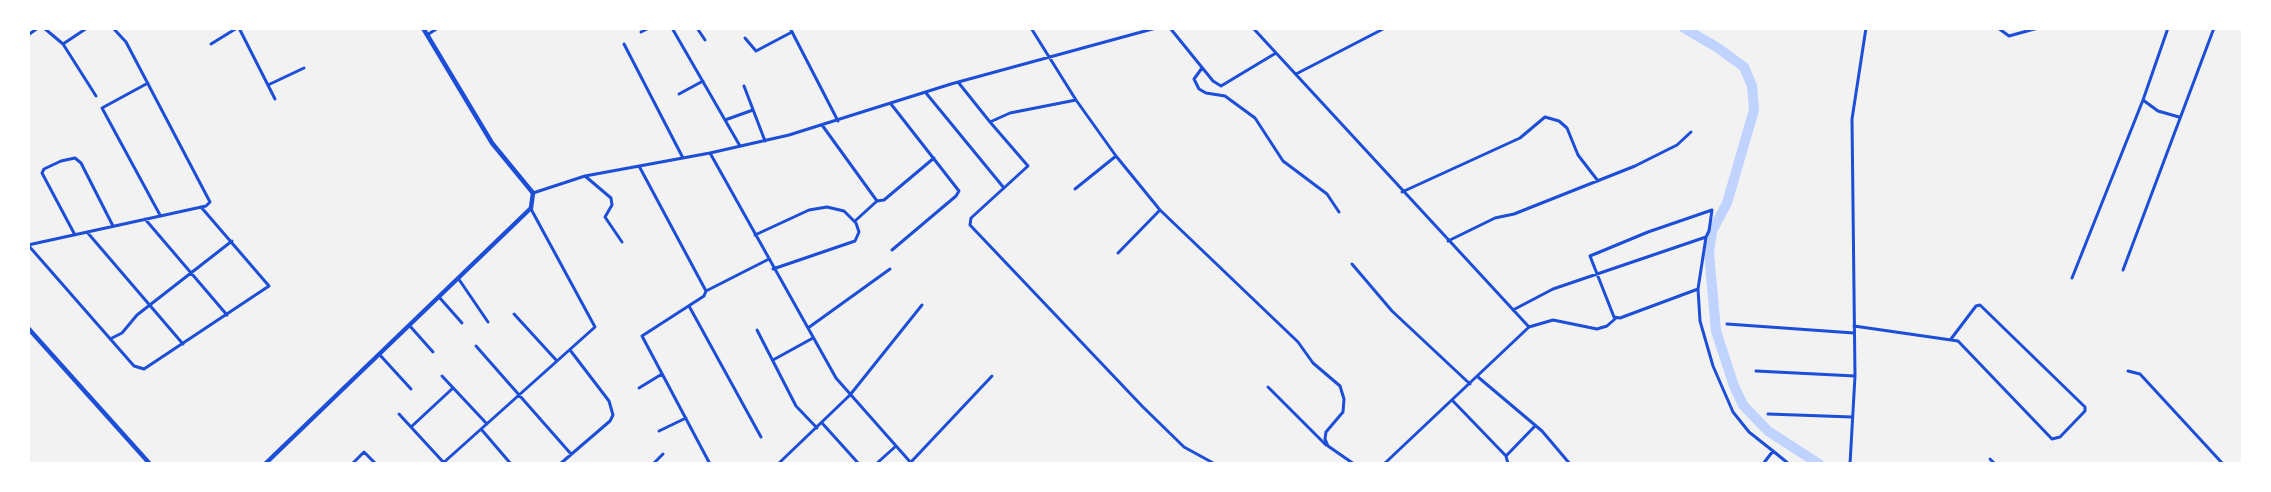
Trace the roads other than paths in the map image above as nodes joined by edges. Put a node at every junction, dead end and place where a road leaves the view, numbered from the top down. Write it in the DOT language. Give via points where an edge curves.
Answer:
graph roads {
  1 [pos="38,28"];
  2 [pos="44,28"];
  3 [pos="87,28"];
  4 [pos="113,28"];
  5 [pos="238,28"];
  6 [pos="423,28"];
  7 [pos="438,28"];
  8 [pos="649,28"];
  9 [pos="672,28"];
  10 [pos="698,28"];
  11 [pos="1031,28"];
  12 [pos="1156,28"];
  13 [pos="1170,28"];
  14 [pos="1253,28"];
  15 [pos="1384,28"];
  16 [pos="1866,28"];
  17 [pos="1998,28"];
  18 [pos="2038,28"];
  19 [pos="2168,28"];
  20 [pos="2214,28"];
  21 [pos="791,30"];
  22 [pos="2027,30"];
  23 [pos="641,32"];
  24 [pos="28,35"];
  25 [pos="427,35"];
  26 [pos="745,38"];
  27 [pos="705,40"];
  28 [pos="63,44"];
  29 [pos="211,44"];
  30 [pos="624,44"];
  31 [pos="1276,53"];
  32 [pos="1048,57"];
  33 [pos="304,68"];
  34 [pos="1202,68"];
  35 [pos="1296,74"];
  36 [pos="703,81"];
  37 [pos="958,82"];
  38 [pos="148,83"];
  39 [pos="268,85"];
  40 [pos="744,86"];
  41 [pos="926,93"];
  42 [pos="679,94"];
  43 [pos="96,96"];
  44 [pos="275,99"];
  45 [pos="1076,100"];
  46 [pos="2143,100"];
  47 [pos="891,104"];
  48 [pos="753,110"];
  49 [pos="2179,117"];
  50 [pos="725,120"];
  51 [pos="838,121"];
  52 [pos="990,122"];
  53 [pos="822,125"];
  54 [pos="1691,132"];
  55 [pos="765,141"];
  56 [pos="740,146"];
  57 [pos="710,153"];
  58 [pos="1116,156"];
  59 [pos="683,158"];
  60 [pos="934,158"];
  61 [pos="639,166"];
  62 [pos="585,176"];
  63 [pos="1598,181"];
  64 [pos="1004,188"];
  65 [pos="1075,189"];
  66 [pos="1402,192"];
  67 [pos="533,193"];
  68 [pos="877,201"];
  69 [pos="201,207"];
  70 [pos="531,208"];
  71 [pos="1160,210"];
  72 [pos="1339,212"];
  73 [pos="160,216"];
  74 [pos="145,219"];
  75 [pos="855,221"];
  76 [pos="113,226"];
  77 [pos="87,232"];
  78 [pos="75,235"];
  79 [pos="755,235"];
  80 [pos="1706,237"];
  81 [pos="232,241"];
  82 [pos="1448,241"];
  83 [pos="622,242"];
  84 [pos="28,245"];
  85 [pos="892,250"];
  86 [pos="1118,253"];
  87 [pos="769,259"];
  88 [pos="1352,264"];
  89 [pos="773,269"];
  90 [pos="890,269"];
  91 [pos="2123,270"];
  92 [pos="191,272"];
  93 [pos="1597,274"];
  94 [pos="458,278"];
  95 [pos="2072,278"];
  96 [pos="1698,289"];
  97 [pos="706,291"];
  98 [pos="439,297"];
  99 [pos="150,305"];
  100 [pos="922,305"];
  101 [pos="689,306"];
  102 [pos="1513,310"];
  103 [pos="514,314"];
  104 [pos="227,315"];
  105 [pos="1616,318"];
  106 [pos="488,322"];
  107 [pos="462,323"];
  108 [pos="1726,324"];
  109 [pos="409,325"];
  110 [pos="1854,326"];
  111 [pos="1529,327"];
  112 [pos="28,328"];
  113 [pos="808,328"];
  114 [pos="757,330"];
  115 [pos="1854,333"];
  116 [pos="813,338"];
  117 [pos="1951,339"];
  118 [pos="110,340"];
  119 [pos="183,344"];
  120 [pos="477,346"];
  121 [pos="570,350"];
  122 [pos="433,352"];
  123 [pos="379,354"];
  124 [pos="773,360"];
  125 [pos="557,361"];
  126 [pos="1756,371"];
  127 [pos="2128,371"];
  128 [pos="662,374"];
  129 [pos="442,376"];
  130 [pos="992,376"];
  131 [pos="1855,376"];
  132 [pos="1478,377"];
  133 [pos="1470,384"];
  134 [pos="1268,387"];
  135 [pos="453,388"];
  136 [pos="639,388"];
  137 [pos="411,389"];
  138 [pos="520,395"];
  139 [pos="850,395"];
  140 [pos="1452,400"];
  141 [pos="399,414"];
  142 [pos="1768,414"];
  143 [pos="1852,417"];
  144 [pos="686,418"];
  145 [pos="822,423"];
  146 [pos="487,424"];
  147 [pos="1535,426"];
  148 [pos="411,427"];
  149 [pos="817,428"];
  150 [pos="482,429"];
  151 [pos="659,431"];
  152 [pos="761,437"];
  153 [pos="896,446"];
  154 [pos="1328,446"];
  155 [pos="1773,451"];
  156 [pos="571,454"];
  157 [pos="663,454"];
  158 [pos="1506,456"];
  159 [pos="1990,459"];
  160 [pos="444,463"];
  161 [pos="781,463"];
  162 [pos="911,463"];
  163 [pos="150,464"];
  164 [pos="265,464"];
  165 [pos="352,464"];
  166 [pos="376,464"];
  167 [pos="511,464"];
  168 [pos="560,464"];
  169 [pos="653,464"];
  170 [pos="710,464"];
  171 [pos="859,464"];
  172 [pos="876,464"];
  173 [pos="1215,464"];
  174 [pos="1354,464"];
  175 [pos="1384,464"];
  176 [pos="1508,464"];
  177 [pos="1570,464"];
  178 [pos="1667,464"];
  179 [pos="1673,464"];
  180 [pos="1763,464"];
  181 [pos="1789,464"];
  182 [pos="1850,464"];
  183 [pos="1995,464"];
  184 [pos="2223,464"];
  1 -- 24 [label="street"];
  2 -- 28 [label="street"];
  3 -- 28 [label="street"];
  4 -- 38 [label="street" via="126,42"];
  5 -- 29 [label="street"];
  5 -- 39 [label="street"];
  6 -- 25 [label="main road"];
  7 -- 25 [label="street"];
  8 -- 23 [label="street"];
  9 -- 36 [label="street"];
  10 -- 27 [label="street"];
  11 -- 32 [label="street"];
  12 -- 32 [label="street"];
  13 -- 34 [label="street"];
  14 -- 31 [label="street"];
  15 -- 35 [label="street"];
  16 -- 110 [label="street" via="1852,119"];
  17 -- 22 [label="street" via="2009,36"];
  18 -- 22 [label="street"];
  19 -- 46 [label="street"];
  20 -- 49 [label="street"];
  21 -- 26 [label="street" via="756,51"];
  21 -- 51 [label="street"];
  25 -- 67 [label="main road" via="492,142"];
  28 -- 43 [label="street"];
  30 -- 59 [label="street"];
  31 -- 34 [label="street" via="1221,86"];
  31 -- 35 [label="street"];
  32 -- 37 [label="street"];
  32 -- 45 [label="street"];
  33 -- 39 [label="street"];
  34 -- 72 [label="street" via="1194,79 1199,89 1225,96 1255,118 1283,161 1327,194"];
  35 -- 66 [label="street"];
  36 -- 42 [label="street"];
  36 -- 50 [label="street"];
  37 -- 41 [label="street"];
  37 -- 52 [label="street"];
  38 -- 69 [label="street" via="210,198 209,204"];
  38 -- 73 [label="street" via="102,108"];
  39 -- 44 [label="street"];
  40 -- 48 [label="street"];
  41 -- 47 [label="street"];
  41 -- 64 [label="street"];
  45 -- 52 [label="street" via="1010,113"];
  45 -- 58 [label="street"];
  46 -- 49 [label="street" via="2158,111"];
  46 -- 95 [label="street"];
  47 -- 51 [label="street"];
  47 -- 60 [label="street"];
  48 -- 50 [label="street"];
  48 -- 55 [label="street"];
  49 -- 91 [label="street"];
  50 -- 56 [label="street"];
  51 -- 53 [label="street"];
  52 -- 64 [label="street" via="1028,166"];
  53 -- 55 [label="street"];
  53 -- 68 [label="street"];
  54 -- 63 [label="street" via="1677,145"];
  55 -- 56 [label="street"];
  56 -- 57 [label="street"];
  57 -- 59 [label="street"];
  57 -- 79 [label="street"];
  58 -- 65 [label="street"];
  58 -- 71 [label="street"];
  59 -- 61 [label="street"];
  60 -- 68 [label="street" via="884,200"];
  60 -- 85 [label="street" via="959,193"];
  61 -- 62 [label="street"];
  61 -- 97 [label="street"];
  62 -- 67 [label="street"];
  62 -- 83 [label="street" via="611,198 605,218"];
  63 -- 66 [label="street" via="1578,155 1564,125 1545,117 1520,138"];
  63 -- 82 [label="street" via="1495,218"];
  64 -- 173 [label="street" via="971,218 970,225 1184,447"];
  66 -- 82 [label="street"];
  67 -- 70 [label="main road"];
  68 -- 75 [label="street"];
  69 -- 73 [label="street"];
  69 -- 81 [label="street"];
  70 -- 94 [label="main road"];
  70 -- 121 [label="street" via="595,326"];
  71 -- 86 [label="street"];
  71 -- 154 [label="street" via="1340,386 1343,412 1325,435"];
  73 -- 74 [label="street"];
  74 -- 76 [label="street"];
  74 -- 92 [label="street"];
  75 -- 79 [label="street" via="844,211 827,207 800,214"];
  75 -- 89 [label="street" via="859,232 855,241"];
  76 -- 77 [label="street"];
  76 -- 78 [label="street" via="81,162 61,161 42,171"];
  77 -- 78 [label="street"];
  77 -- 99 [label="street"];
  78 -- 84 [label="street"];
  79 -- 87 [label="street"];
  80 -- 93 [label="street"];
  80 -- 93 [label="street" via="1712,210 1593,253 1590,258"];
  80 -- 96 [label="street"];
  81 -- 92 [label="street"];
  81 -- 104 [label="street" via="269,284"];
  82 -- 102 [label="street"];
  84 -- 118 [label="street"];
  87 -- 89 [label="street"];
  87 -- 97 [label="street"];
  88 -- 133 [label="street" via="1399,318"];
  89 -- 113 [label="street"];
  90 -- 113 [label="street"];
  92 -- 99 [label="street"];
  92 -- 104 [label="street"];
  93 -- 102 [label="street" via="1553,289"];
  93 -- 105 [label="street" via="1611,314"];
  94 -- 98 [label="main road"];
  94 -- 106 [label="street"];
  96 -- 105 [label="street"];
  96 -- 155 [label="street" via="1700,321 1726,399 1749,432"];
  97 -- 101 [label="street"];
  98 -- 107 [label="street"];
  98 -- 109 [label="main road"];
  99 -- 118 [label="street"];
  99 -- 119 [label="street"];
  100 -- 139 [label="street"];
  101 -- 128 [label="street" via="642,336"];
  101 -- 152 [label="street"];
  102 -- 111 [label="street"];
  103 -- 125 [label="street"];
  104 -- 119 [label="street"];
  105 -- 111 [label="street" via="1597,329 1553,320"];
  108 -- 115 [label="street"];
  109 -- 122 [label="street"];
  109 -- 123 [label="main road"];
  110 -- 115 [label="street"];
  110 -- 117 [label="street"];
  111 -- 132 [label="street"];
  112 -- 163 [label="main road"];
  113 -- 116 [label="street"];
  114 -- 124 [label="street"];
  115 -- 131 [label="street"];
  116 -- 124 [label="street"];
  116 -- 139 [label="street"];
  117 -- 117 [label="street" via="1960,343 2052,439 2060,437 2085,411 1980,305"];
  118 -- 119 [label="street" via="141,369"];
  120 -- 138 [label="street"];
  121 -- 125 [label="street"];
  121 -- 156 [label="street" via="613,409 610,421"];
  123 -- 137 [label="street"];
  123 -- 164 [label="main road"];
  124 -- 149 [label="street" via="796,406"];
  125 -- 138 [label="street"];
  126 -- 131 [label="street"];
  127 -- 184 [label="street" via="2140,374"];
  128 -- 136 [label="street"];
  128 -- 144 [label="street"];
  129 -- 135 [label="street"];
  130 -- 162 [label="street"];
  131 -- 143 [label="street"];
  132 -- 133 [label="street"];
  132 -- 147 [label="street"];
  133 -- 140 [label="street"];
  134 -- 154 [label="street"];
  135 -- 146 [label="street"];
  135 -- 148 [label="street"];
  138 -- 146 [label="street"];
  138 -- 156 [label="street"];
  139 -- 145 [label="street"];
  139 -- 153 [label="street"];
  140 -- 158 [label="street"];
  140 -- 175 [label="street"];
  141 -- 148 [label="street"];
  142 -- 143 [label="street"];
  143 -- 182 [label="street"];
  144 -- 151 [label="street"];
  144 -- 170 [label="street"];
  145 -- 149 [label="street"];
  145 -- 171 [label="street"];
  146 -- 150 [label="street"];
  147 -- 158 [label="street"];
  147 -- 177 [label="street"];
  148 -- 160 [label="street"];
  149 -- 161 [label="street"];
  150 -- 160 [label="street"];
  150 -- 167 [label="street"];
  153 -- 162 [label="street"];
  153 -- 172 [label="street"];
  154 -- 174 [label="street"];
  155 -- 180 [label="street"];
  155 -- 181 [label="street"];
  156 -- 168 [label="street"];
  157 -- 169 [label="street"];
  158 -- 176 [label="street"];
  159 -- 183 [label="street"];
  165 -- 166 [label="street" via="364,452"];
  178 -- 179 [label="street"];
}
